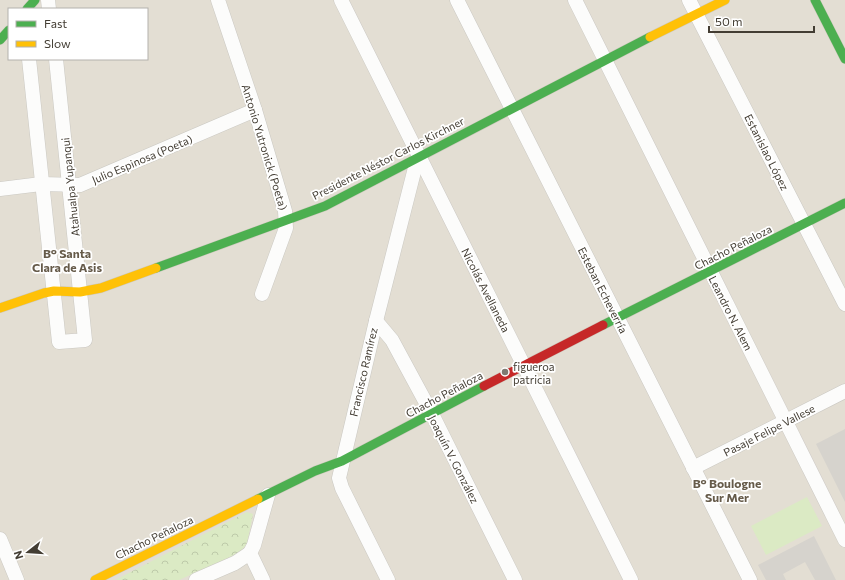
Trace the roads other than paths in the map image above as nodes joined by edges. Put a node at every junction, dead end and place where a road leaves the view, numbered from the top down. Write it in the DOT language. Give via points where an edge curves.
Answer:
graph roads {
  1 [pos="35,0"];
  2 [pos="218,0"];
  3 [pos="341,0"];
  4 [pos="457,0"];
  5 [pos="575,0"];
  6 [pos="689,0"];
  7 [pos="725,0"];
  8 [pos="815,0"];
  9 [pos="26,8"];
  10 [pos="696,14"];
  11 [pos="8,31"];
  12 [pos="0,40"];
  13 [pos="845,59"];
  14 [pos="29,60"];
  15 [pos="56,60"];
  16 [pos="604,60"];
  17 [pos="511,108"];
  18 [pos="255,110"];
  19 [pos="418,156"];
  20 [pos="41,184"];
  21 [pos="70,185"];
  22 [pos="0,189"];
  23 [pos="845,203"];
  24 [pos="286,221"];
  25 [pos="804,224"];
  26 [pos="710,272"];
  27 [pos="54,291"];
  28 [pos="80,292"];
  29 [pos="262,294"];
  30 [pos="845,304"];
  31 [pos="0,308"];
  32 [pos="617,318"];
  33 [pos="376,321"];
  34 [pos="524,365"];
  35 [pos="845,391"];
  36 [pos="432,414"];
  37 [pos="786,422"];
  38 [pos="342,461"];
  39 [pos="693,468"];
  40 [pos="268,495"];
  41 [pos="0,539"];
  42 [pos="845,540"];
  43 [pos="250,553"];
  44 [pos="17,580"];
  45 [pos="95,580"];
  46 [pos="196,580"];
  47 [pos="263,580"];
  48 [pos="388,580"];
  49 [pos="515,580"];
  50 [pos="631,580"];
  51 [pos="750,580"];
  1 -- 9 [label="street"];
  2 -- 18 [label="street, Antonio Yutronick (Poeta)"];
  3 -- 19 [label="street, Nicolás Avellaneda"];
  4 -- 17 [label="street, Esteban Echeverría"];
  5 -- 16 [label="street, Leandro N. Alem"];
  6 -- 10 [label="street, Estanislao López"];
  7 -- 10 [label="street, Presidente Néstor Carlos Kirchner"];
  8 -- 13 [label="street"];
  10 -- 16 [label="street, Presidente Néstor Carlos Kirchner"];
  10 -- 25 [label="street, Estanislao López"];
  11 -- 12 [label="street"];
  14 -- 20 [label="street, Atahualpa Yupanqui"];
  15 -- 21 [label="street, Atahualpa Yupanqui"];
  16 -- 17 [label="street, Presidente Néstor Carlos Kirchner"];
  16 -- 26 [label="street, Leandro N. Alem"];
  17 -- 19 [label="street, Presidente Néstor Carlos Kirchner"];
  17 -- 32 [label="street, Esteban Echeverría"];
  18 -- 21 [label="street, Julio Espinosa (Poeta)" via="89,182"];
  18 -- 24 [label="street, Antonio Yutronick (Poeta)"];
  19 -- 24 [label="street, Presidente Néstor Carlos Kirchner" via="342,197"];
  19 -- 33 [label="street, Francisco Ramírez"];
  19 -- 34 [label="street, Nicolás Avellaneda"];
  20 -- 21 [label="street, Julio Espinosa (Poeta)"];
  20 -- 22 [label="street, Julio Espinosa (Poeta)"];
  20 -- 27 [label="street, Atahualpa Yupanqui"];
  21 -- 28 [label="street, Atahualpa Yupanqui"];
  23 -- 25 [label="street, Chacho Peñaloza"];
  24 -- 28 [label="street, Presidente Néstor Carlos Kirchner" via="101,288"];
  24 -- 29 [label="street, Antonio Yutronick (Poeta)" via="286,228"];
  25 -- 26 [label="street, Chacho Peñaloza"];
  25 -- 30 [label="street, Estanislao López"];
  26 -- 32 [label="street, Chacho Peñaloza"];
  26 -- 37 [label="street, Leandro N. Alem"];
  27 -- 28 [label="street, Presidente Néstor Carlos Kirchner"];
  27 -- 28 [label="street, Atahualpa Yupanqui" via="59,342 85,340"];
  27 -- 31 [label="street, Presidente Néstor Carlos Kirchner" via="44,292"];
  32 -- 34 [label="street, Chacho Peñaloza"];
  32 -- 39 [label="street, Esteban Echeverría"];
  33 -- 36 [label="street, Joaquín V. González" via="392,340"];
  33 -- 38 [label="street, Francisco Ramírez"];
  34 -- 36 [label="street, Chacho Peñaloza"];
  34 -- 50 [label="street, Nicolás Avellaneda"];
  35 -- 37 [label="street, Pasaje Felipe Vallese"];
  36 -- 38 [label="street, Chacho Peñaloza"];
  36 -- 49 [label="street, Joaquín V. González"];
  37 -- 39 [label="street, Pasaje Felipe Vallese"];
  37 -- 42 [label="street, Leandro N. Alem"];
  38 -- 40 [label="street, Chacho Peñaloza"];
  38 -- 48 [label="street, Francisco Ramírez" via="339,478 342,488"];
  39 -- 51 [label="street, Esteban Echeverría"];
  40 -- 43 [label="street"];
  40 -- 45 [label="street, Chacho Peñaloza"];
  41 -- 44 [label="street"];
  43 -- 46 [label="street" via="235,563"];
  43 -- 47 [label="street"];
}
